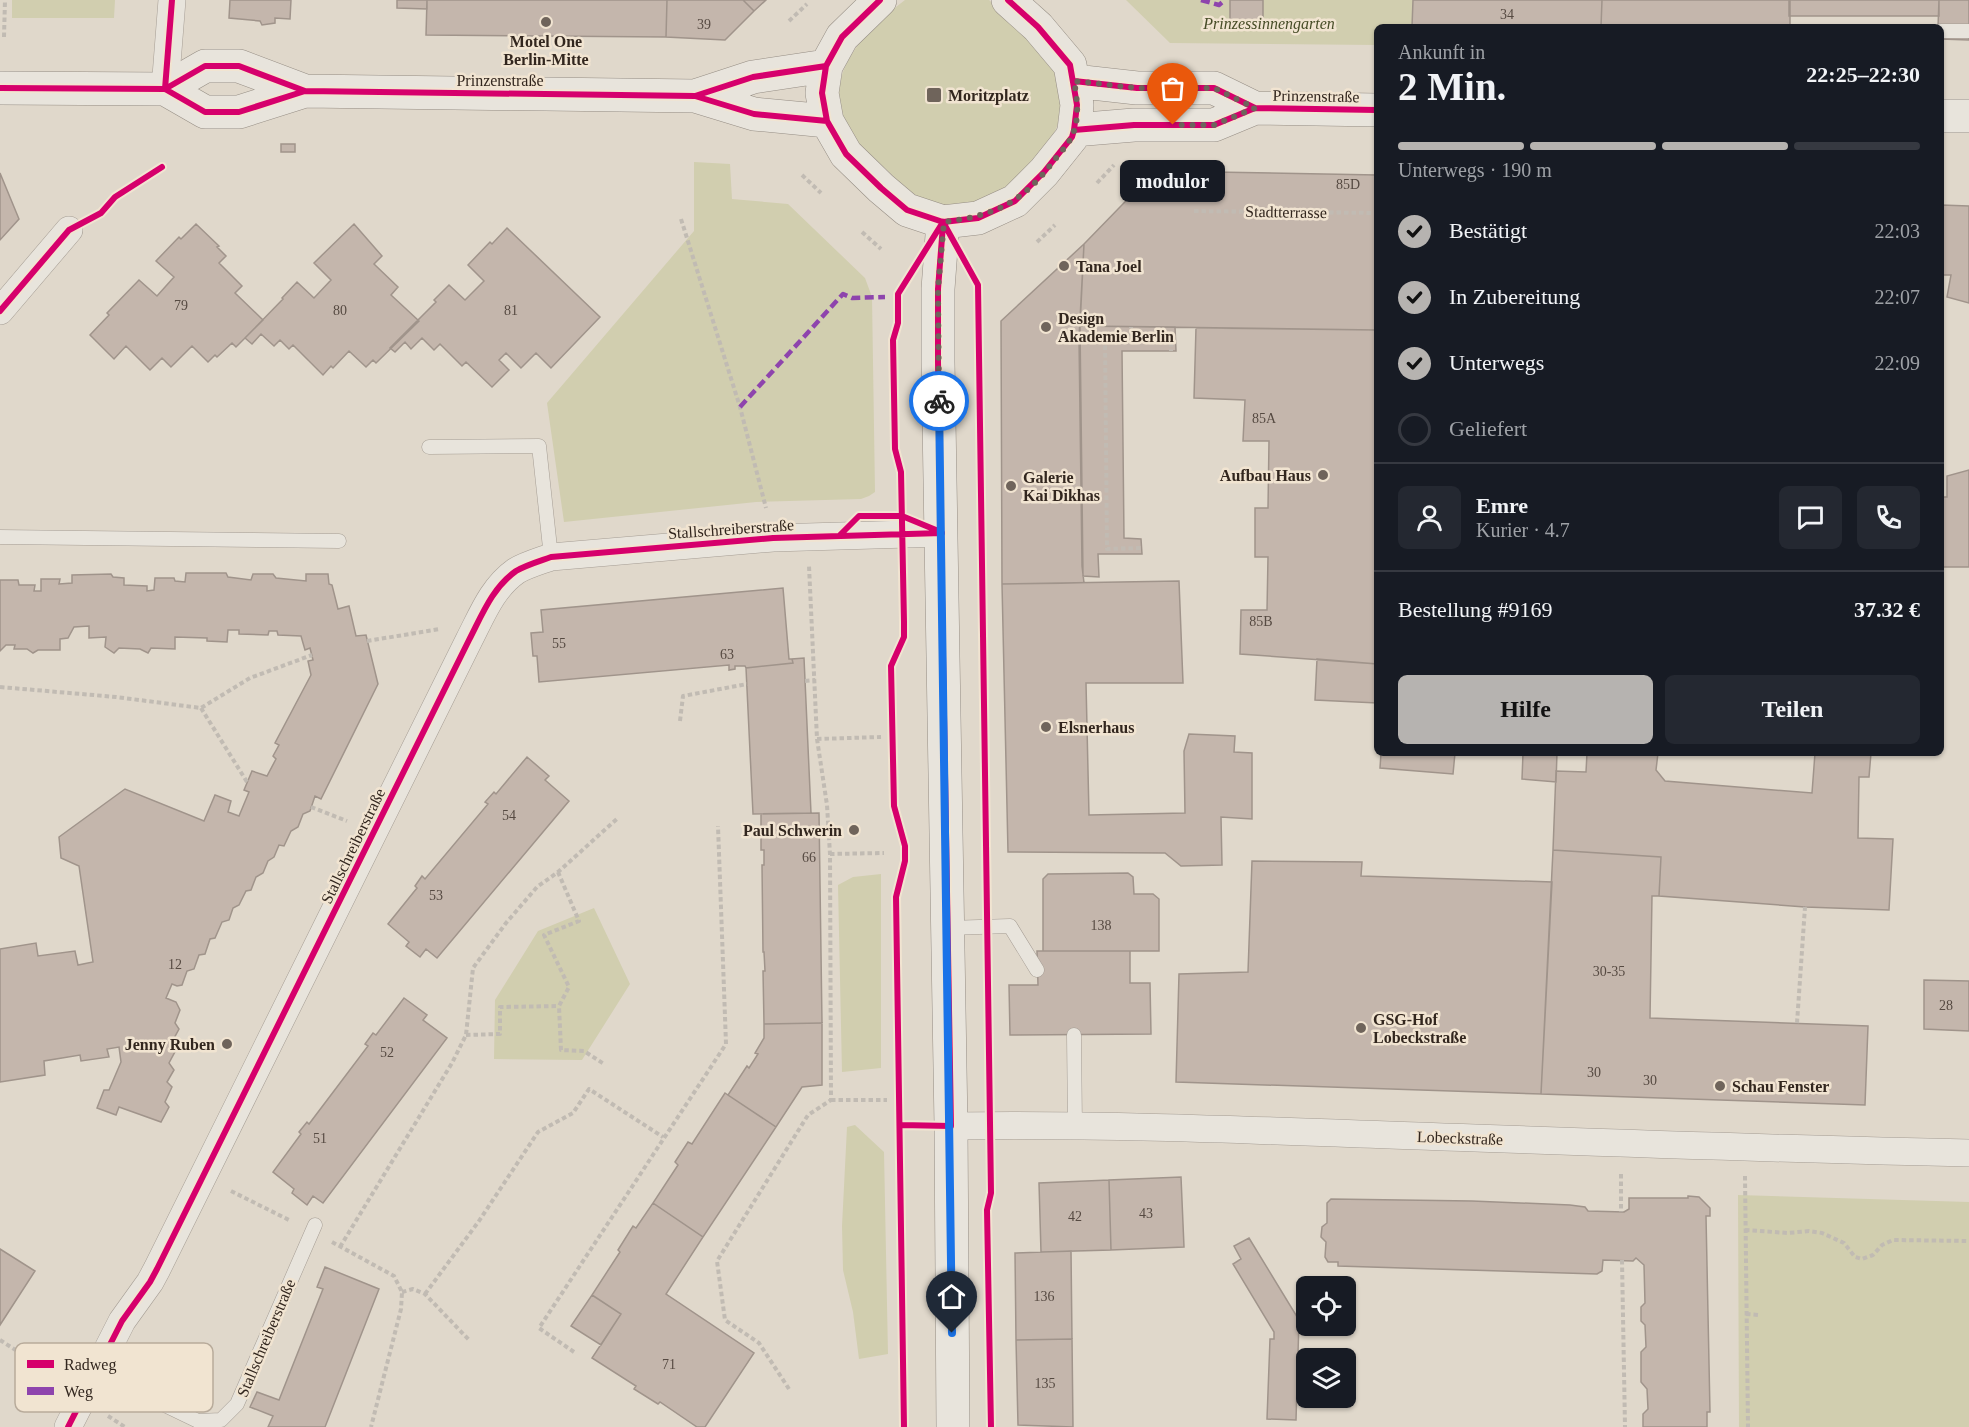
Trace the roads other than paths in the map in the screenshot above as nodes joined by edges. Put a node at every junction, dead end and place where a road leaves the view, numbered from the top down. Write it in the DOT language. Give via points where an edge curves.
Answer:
graph roads {
  1 [pos="172,0"];
  2 [pos="880,0"];
  3 [pos="1008,0"];
  4 [pos="1944,31"];
  5 [pos="1969,31"];
  6 [pos="826,66"];
  7 [pos="1074,81"];
  8 [pos="0,87"];
  9 [pos="165,89"];
  10 [pos="305,91"];
  11 [pos="694,96"];
  12 [pos="1255,108"];
  13 [pos="1374,110"];
  14 [pos="1944,116"];
  15 [pos="1969,116"];
  16 [pos="827,122"];
  17 [pos="1074,130"];
  18 [pos="944,222"];
  19 [pos="69,230"];
  20 [pos="0,311"];
  21 [pos="429,447"];
  22 [pos="942,533"];
  23 [pos="0,537"];
  24 [pos="339,541"];
  25 [pos="551,557"];
  26 [pos="948,928"];
  27 [pos="1037,970"];
  28 [pos="1074,1035"];
  29 [pos="951,1126"];
  30 [pos="1075,1127"];
  31 [pos="1969,1153"];
  32 [pos="314,1228"];
  33 [pos="111,1343"];
  34 [pos="76,1412"];
  35 [pos="179,1412"];
  36 [pos="68,1427"];
  37 [pos="953,1427"];
  1 -- 9 [label="street"];
  2 -- 6 [label="main road" via="842,37"];
  3 -- 7 [label="main road" via="1038,27 1070,65"];
  4 -- 5 [label="lane"];
  6 -- 11 [label="main road, Prinzenstraße" via="753,77"];
  6 -- 16 [label="main road" via="822,93"];
  7 -- 12 [label="main road, Prinzenstraße" via="1137,88 1214,88"];
  7 -- 17 [label="main road"];
  8 -- 9 [label="main road"];
  9 -- 10 [label="main road, Prinzenstraße" via="205,112 239,112"];
  9 -- 10 [label="main road, Prinzenstraße" via="206,66 239,66"];
  10 -- 11 [label="main road, Prinzenstraße"];
  11 -- 16 [label="main road, Prinzenstraße" via="754,114"];
  12 -- 13 [label="main road, Prinzenstraße"];
  12 -- 17 [label="main road, Prinzenstraße" via="1214,125"];
  14 -- 15 [label="main road"];
  16 -- 18 [label="main road" via="846,154 881,188 908,210"];
  17 -- 18 [label="main road" via="1044,172 1015,201 978,218"];
  18 -- 22 [label="main road" via="938,289"];
  19 -- 20 [label="street"];
  21 -- 25 [label="lane" via="539,446"];
  22 -- 25 [label="street, Stallschreiberstraße" via="773,538"];
  22 -- 26 [label="main road"];
  23 -- 24 [label="lane"];
  25 -- 33 [label="street, Stallschreiberstraße" via="518,570 491,598 157,1269"];
  26 -- 27 [label="lane" via="1010,926"];
  26 -- 29 [label="main road"];
  28 -- 30 [label="lane"];
  29 -- 30 [label="street, Lobeckstraße"];
  29 -- 37 [label="main road"];
  30 -- 31 [label="street, Lobeckstraße"];
  32 -- 35 [label="lane, Stallschreiberstraße" via="237,1404 221,1420 198,1421"];
  34 -- 36 [label="street, Stallschreiberstraße"];
}
